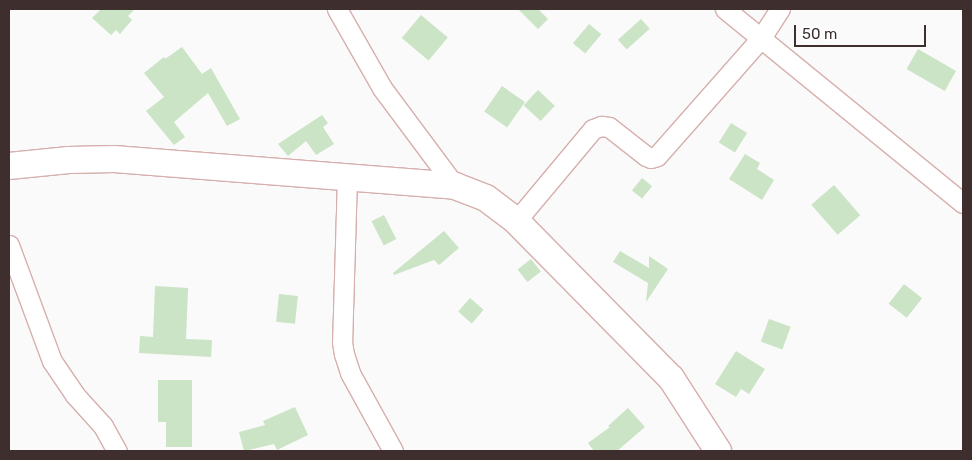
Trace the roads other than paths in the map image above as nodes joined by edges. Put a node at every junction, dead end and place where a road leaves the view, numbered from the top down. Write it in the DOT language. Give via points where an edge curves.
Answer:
graph roads {
  1 [pos="337,9"];
  2 [pos="724,9"];
  3 [pos="780,9"];
  4 [pos="761,38"];
  5 [pos="9,166"];
  6 [pos="347,178"];
  7 [pos="455,186"];
  8 [pos="963,203"];
  9 [pos="516,221"];
  10 [pos="9,245"];
  11 [pos="117,451"];
  12 [pos="394,451"];
  13 [pos="718,451"];
  1 -- 7 [label="street" via="382,88"];
  2 -- 4 [label="street"];
  3 -- 4 [label="street"];
  4 -- 8 [label="street"];
  4 -- 9 [label="street" via="657,156 646,156 609,127 593,129"];
  5 -- 6 [label="street" via="114,159"];
  6 -- 7 [label="street"];
  6 -- 12 [label="street" via="344,354 350,373"];
  7 -- 9 [label="street" via="486,198"];
  9 -- 13 [label="street" via="671,378"];
  10 -- 11 [label="street" via="52,361 75,396 103,426"];
}
